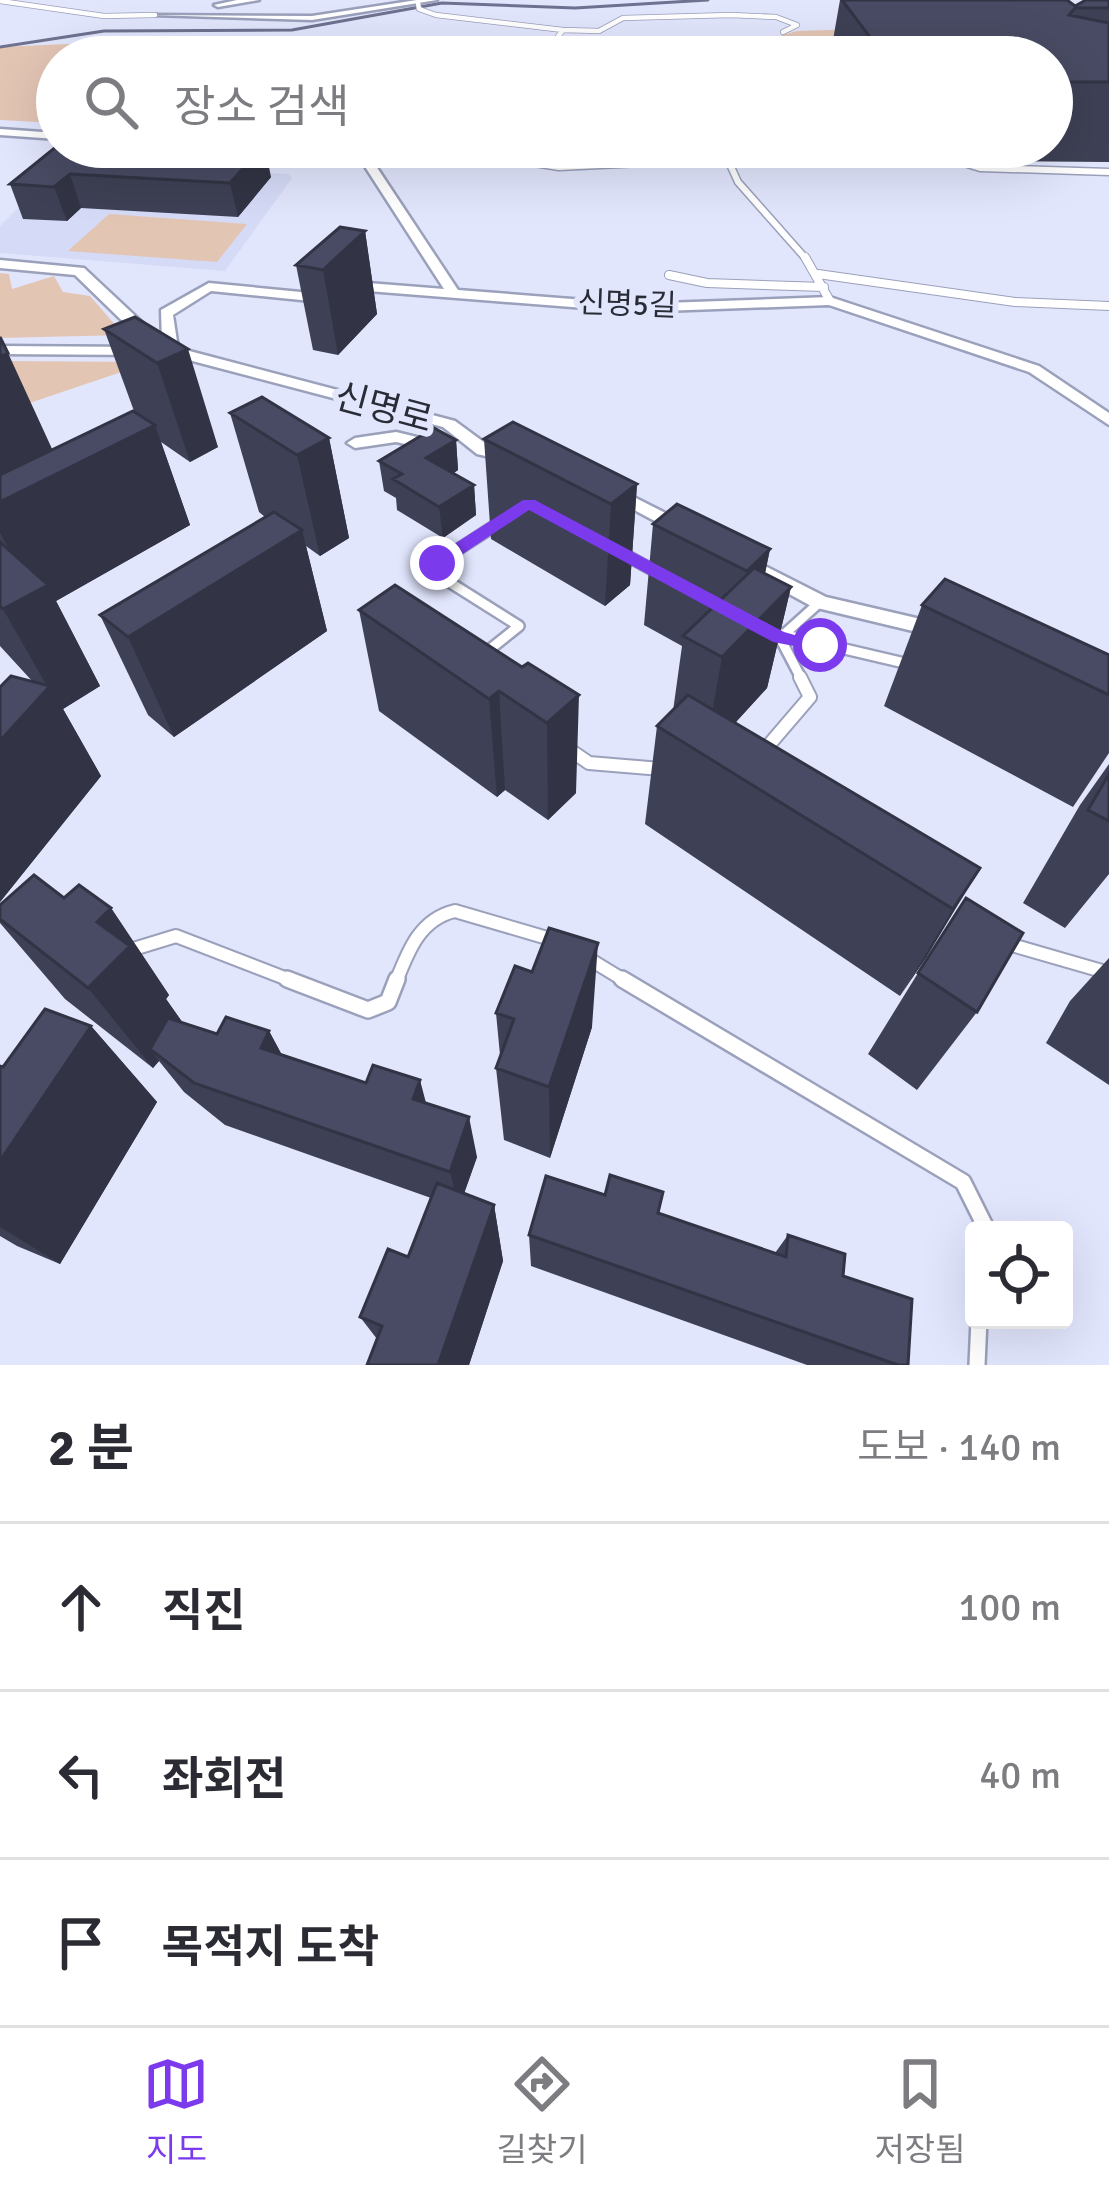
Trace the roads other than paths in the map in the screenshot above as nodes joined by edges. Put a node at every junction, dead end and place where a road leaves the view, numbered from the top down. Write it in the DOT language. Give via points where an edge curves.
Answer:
graph roads {
  1 [pos="255,0"];
  2 [pos="433,0"];
  3 [pos="0,2"];
  4 [pos="418,5"];
  5 [pos="151,15"];
  6 [pos="562,30"];
  7 [pos="783,32"];
  8 [pos="558,36"];
  9 [pos="0,132"];
  10 [pos="36,135"];
  11 [pos="373,168"];
  12 [pos="731,168"];
  13 [pos="980,168"];
  14 [pos="1109,172"];
  15 [pos="0,264"];
  16 [pos="818,274"];
  17 [pos="669,275"];
  18 [pos="454,294"];
  19 [pos="827,294"];
  20 [pos="1109,306"];
  21 [pos="0,350"];
  22 [pos="171,351"];
  23 [pos="475,418"];
  24 [pos="1109,420"];
  25 [pos="462,435"];
  26 [pos="355,443"];
  27 [pos="483,450"];
  28 [pos="522,460"];
  29 [pos="591,480"];
  30 [pos="511,515"];
  31 [pos="613,548"];
  32 [pos="675,582"];
  33 [pos="820,602"];
  34 [pos="759,626"];
  35 [pos="960,635"];
  36 [pos="780,638"];
  37 [pos="476,661"];
  38 [pos="922,670"];
  39 [pos="552,737"];
  40 [pos="756,760"];
  41 [pos="676,770"];
  42 [pos="982,928"];
  43 [pos="124,952"];
  44 [pos="1109,974"];
  45 [pos="982,1221"];
  46 [pos="979,1329"];
  47 [pos="977,1365"];
  1 -- 5 [label="street"];
  2 -- 4 [label="street"];
  3 -- 5 [label="lane"];
  4 -- 5 [label="street" via="312,18"];
  4 -- 6 [label="lane"];
  6 -- 7 [label="lane" via="599,31 623,18 731,15 797,25"];
  6 -- 8 [label="lane"];
  9 -- 10 [label="street"];
  11 -- 18 [label="street"];
  12 -- 16 [label="lane"];
  13 -- 14 [label="lane"];
  15 -- 22 [label="street, 신명로" via="72,265"];
  16 -- 19 [label="lane"];
  16 -- 20 [label="lane" via="1016,302"];
  17 -- 19 [label="lane"];
  18 -- 19 [label="street, 신명5길" via="636,308"];
  18 -- 22 [label="street, 신명5길" via="368,287 311,297 209,287 166,313"];
  19 -- 24 [label="street, 신명5길" via="1034,369"];
  21 -- 22 [label="street"];
  22 -- 25 [label="street, 신명로" via="449,424"];
  23 -- 25 [label="street"];
  25 -- 27 [label="street, 신명로"];
  26 -- 27 [label="street" via="396,437"];
  27 -- 28 [label="street, 신명로"];
  29 -- 33 [label="street"];
  30 -- 37 [label="lane" via="437,563 438,575 520,626"];
  31 -- 32 [label="lane"];
  33 -- 35 [label="street"];
  33 -- 36 [label="lane"];
  34 -- 36 [label="lane"];
  36 -- 38 [label="lane" via="902,659"];
  36 -- 40 [label="lane" via="810,697"];
  39 -- 41 [label="lane" via="589,764"];
  42 -- 44 [label="lane" via="1022,954 1080,956"];
  43 -- 45 [label="lane" via="176,936 368,1010 388,1002 424,927 439,913 565,944 963,1182"];
  46 -- 47 [label="lane"];
}
